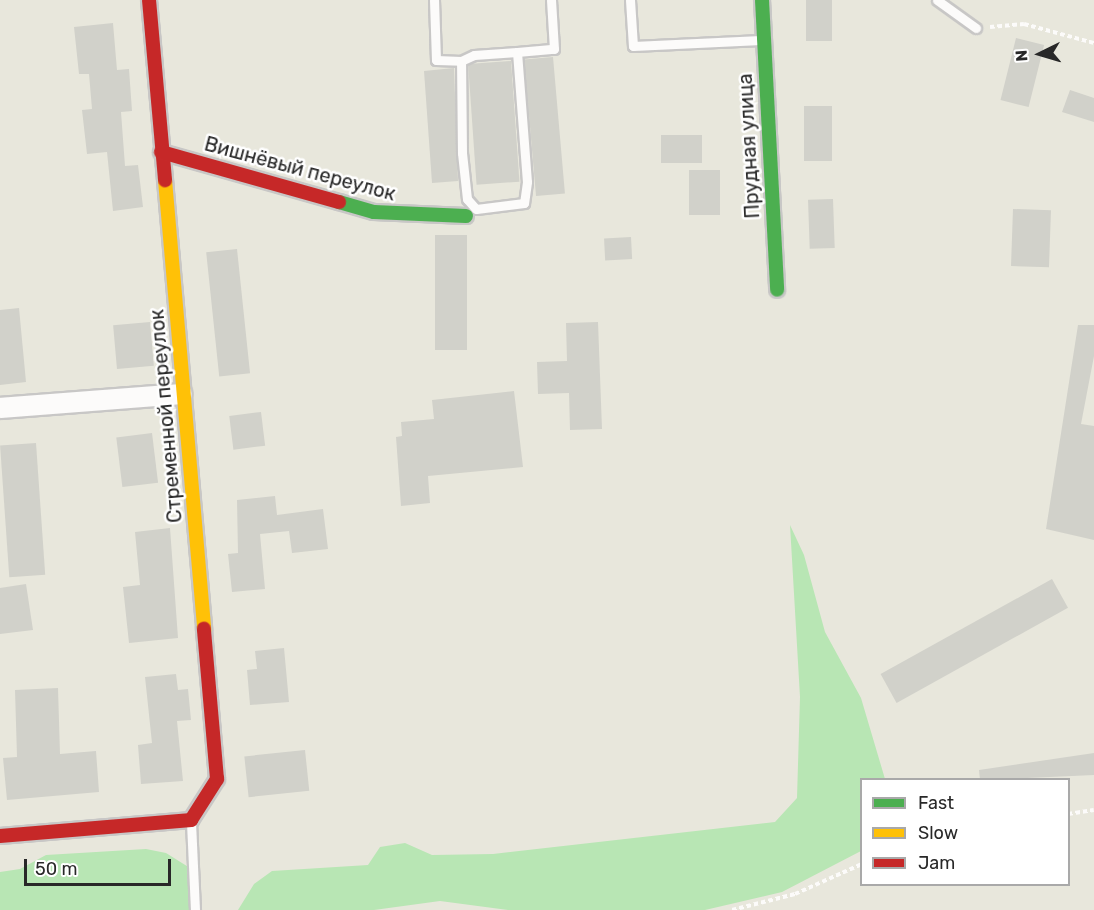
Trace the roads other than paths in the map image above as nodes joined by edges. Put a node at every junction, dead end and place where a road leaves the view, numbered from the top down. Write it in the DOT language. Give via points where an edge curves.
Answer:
graph roads {
  1 [pos="149,0"];
  2 [pos="434,0"];
  3 [pos="551,0"];
  4 [pos="630,0"];
  5 [pos="762,0"];
  6 [pos="937,0"];
  7 [pos="976,27"];
  8 [pos="763,40"];
  9 [pos="517,52"];
  10 [pos="461,62"];
  11 [pos="161,152"];
  12 [pos="466,216"];
  13 [pos="777,290"];
  14 [pos="181,394"];
  15 [pos="0,408"];
  16 [pos="191,820"];
  17 [pos="0,836"];
  18 [pos="195,910"];
  1 -- 11 [label="street, Стременной переулок"];
  2 -- 10 [label="lane" via="436,60"];
  3 -- 9 [label="lane" via="554,49"];
  4 -- 8 [label="lane" via="633,46"];
  5 -- 8 [label="street, Прудная улица"];
  6 -- 7 [label="lane"];
  8 -- 13 [label="street, Прудная улица"];
  9 -- 10 [label="lane" via="474,55"];
  9 -- 10 [label="lane" via="527,182 524,203 496,209 476,209 467,199"];
  11 -- 12 [label="street, Вишнёвый переулок" via="374,213"];
  11 -- 14 [label="street, Стременной переулок"];
  14 -- 15 [label="street"];
  14 -- 16 [label="street, Стременной переулок" via="218,757 217,779"];
  16 -- 17 [label="street"];
  16 -- 18 [label="lane"];
}
